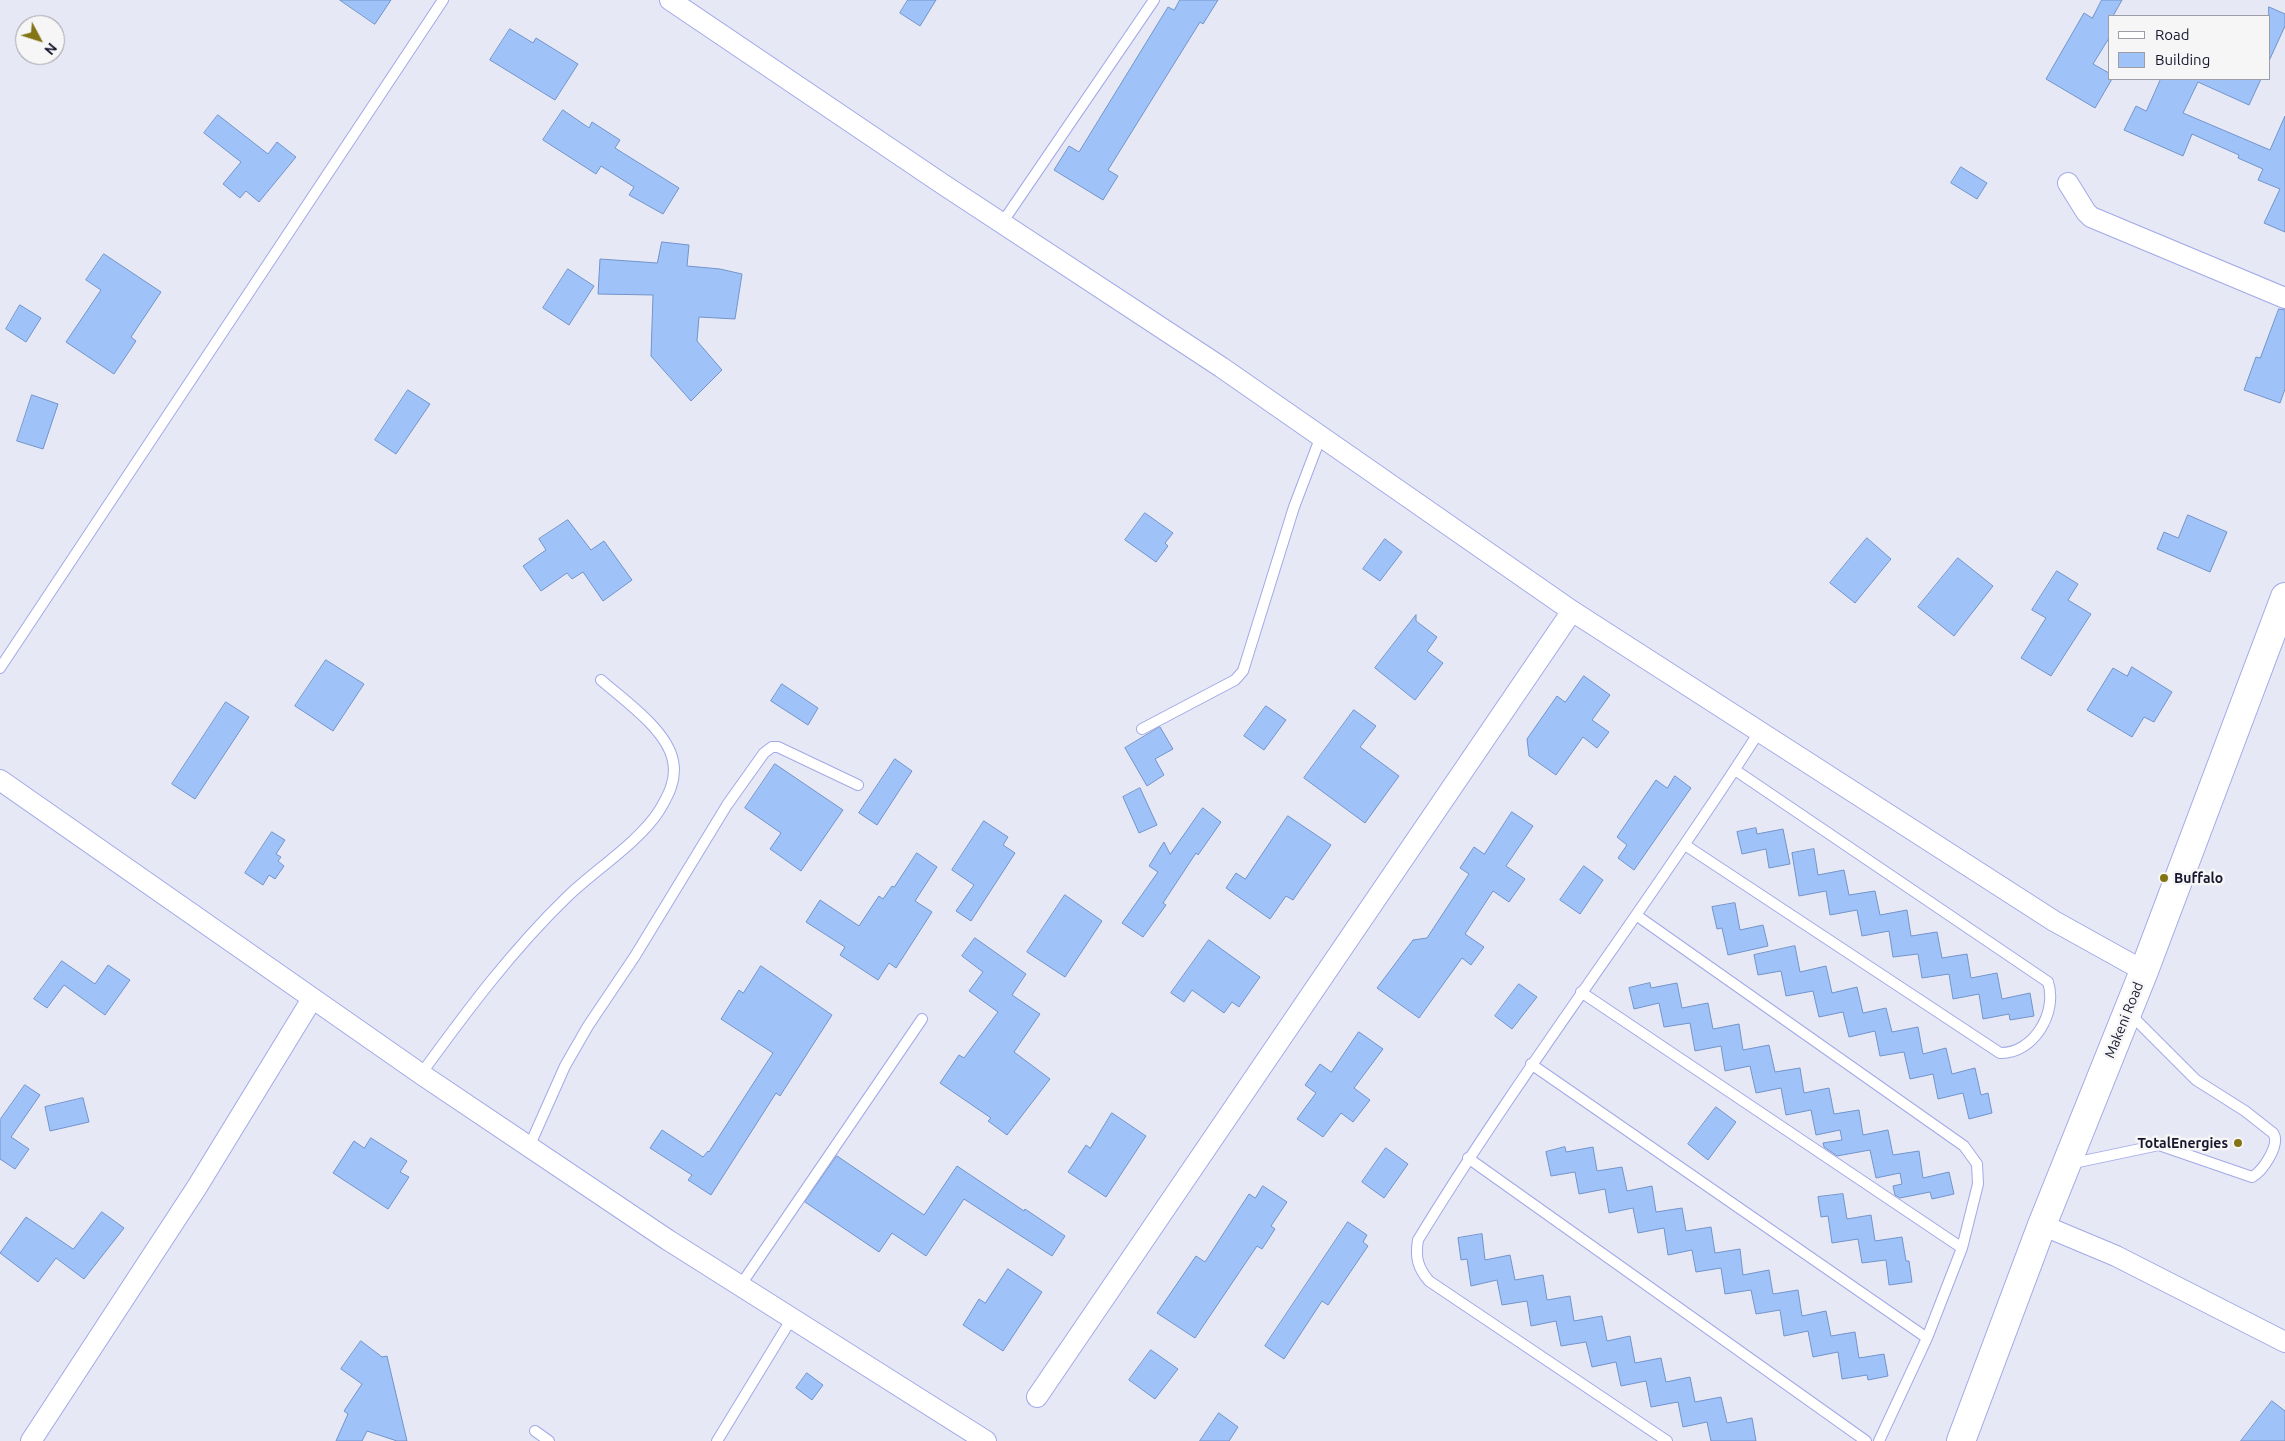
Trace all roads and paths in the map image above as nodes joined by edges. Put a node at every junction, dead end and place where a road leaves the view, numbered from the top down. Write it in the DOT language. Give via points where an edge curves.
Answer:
graph roads {
  1 [pos="443,0"];
  2 [pos="670,0"];
  3 [pos="1154,0"];
  4 [pos="2068,183"];
  5 [pos="1002,223"];
  6 [pos="2285,298"];
  7 [pos="1321,436"];
  8 [pos="2285,597"];
  9 [pos="1572,611"];
  10 [pos="0,668"];
  11 [pos="601,680"];
  12 [pos="1142,729"];
  13 [pos="1759,732"];
  14 [pos="1735,770"];
  15 [pos="0,780"];
  16 [pos="858,785"];
  17 [pos="1685,845"];
  18 [pos="1636,915"];
  19 [pos="2144,971"];
  20 [pos="1581,992"];
  21 [pos="312,999"];
  22 [pos="2128,1012"];
  23 [pos="922,1019"];
  24 [pos="1531,1064"];
  25 [pos="421,1074"];
  26 [pos="529,1147"];
  27 [pos="1468,1158"];
  28 [pos="2066,1165"];
  29 [pos="2042,1225"];
  30 [pos="1962,1248"];
  31 [pos="740,1286"];
  32 [pos="792,1318"];
  33 [pos="1927,1338"];
  34 [pos="2285,1342"];
  35 [pos="1038,1397"];
  36 [pos="535,1431"];
  37 [pos="31,1441"];
  38 [pos="549,1441"];
  39 [pos="717,1441"];
  40 [pos="986,1441"];
  41 [pos="1667,1441"];
  42 [pos="1866,1441"];
  43 [pos="1879,1441"];
  44 [pos="1961,1441"];
  1 -- 10 [label="lane"];
  2 -- 5 [label="street"];
  3 -- 5 [label="lane"];
  4 -- 6 [label="street" via="2091,217"];
  5 -- 7 [label="street"];
  7 -- 9 [label="street"];
  7 -- 12 [label="lane" via="1294,506 1243,670 1235,680"];
  8 -- 19 [label="main road, Makeni Road"];
  9 -- 13 [label="street"];
  9 -- 35 [label="street"];
  11 -- 25 [label="lane" via="661,734 673,761 673,784 658,812 640,832 568,896 519,946"];
  13 -- 14 [label="lane"];
  13 -- 19 [label="street" via="2054,921"];
  14 -- 17 [label="lane"];
  14 -- 17 [label="lane" via="2048,982 2051,1002 2033,1040 2011,1054 2000,1053"];
  15 -- 21 [label="street"];
  16 -- 26 [label="lane" via="778,747 764,753 727,805 635,956 588,1026 565,1066"];
  17 -- 18 [label="lane"];
  18 -- 20 [label="lane"];
  18 -- 30 [label="lane" via="1964,1146 1976,1164 1978,1184"];
  19 -- 22 [label="main road, Makeni Road"];
  20 -- 24 [label="lane"];
  20 -- 30 [label="lane"];
  21 -- 25 [label="street"];
  21 -- 37 [label="street" via="197,1187"];
  22 -- 28 [label="main road, Makeni Road"];
  22 -- 28 [label="lane" via="2196,1080 2273,1132 2275,1144 2260,1172 2252,1177 2159,1145"];
  23 -- 31 [label="lane"];
  24 -- 27 [label="lane"];
  24 -- 33 [label="lane"];
  25 -- 26 [label="street"];
  26 -- 31 [label="street"];
  27 -- 41 [label="lane" via="1418,1240 1420,1271 1429,1281"];
  27 -- 42 [label="lane"];
  28 -- 29 [label="main road, Makeni Road"];
  29 -- 34 [label="street" via="2116,1256"];
  29 -- 44 [label="main road, Makeni Road"];
  30 -- 33 [label="lane"];
  31 -- 32 [label="street"];
  32 -- 39 [label="lane"];
  32 -- 40 [label="street"];
  33 -- 43 [label="lane"];
  36 -- 38 [label="lane"];
}
